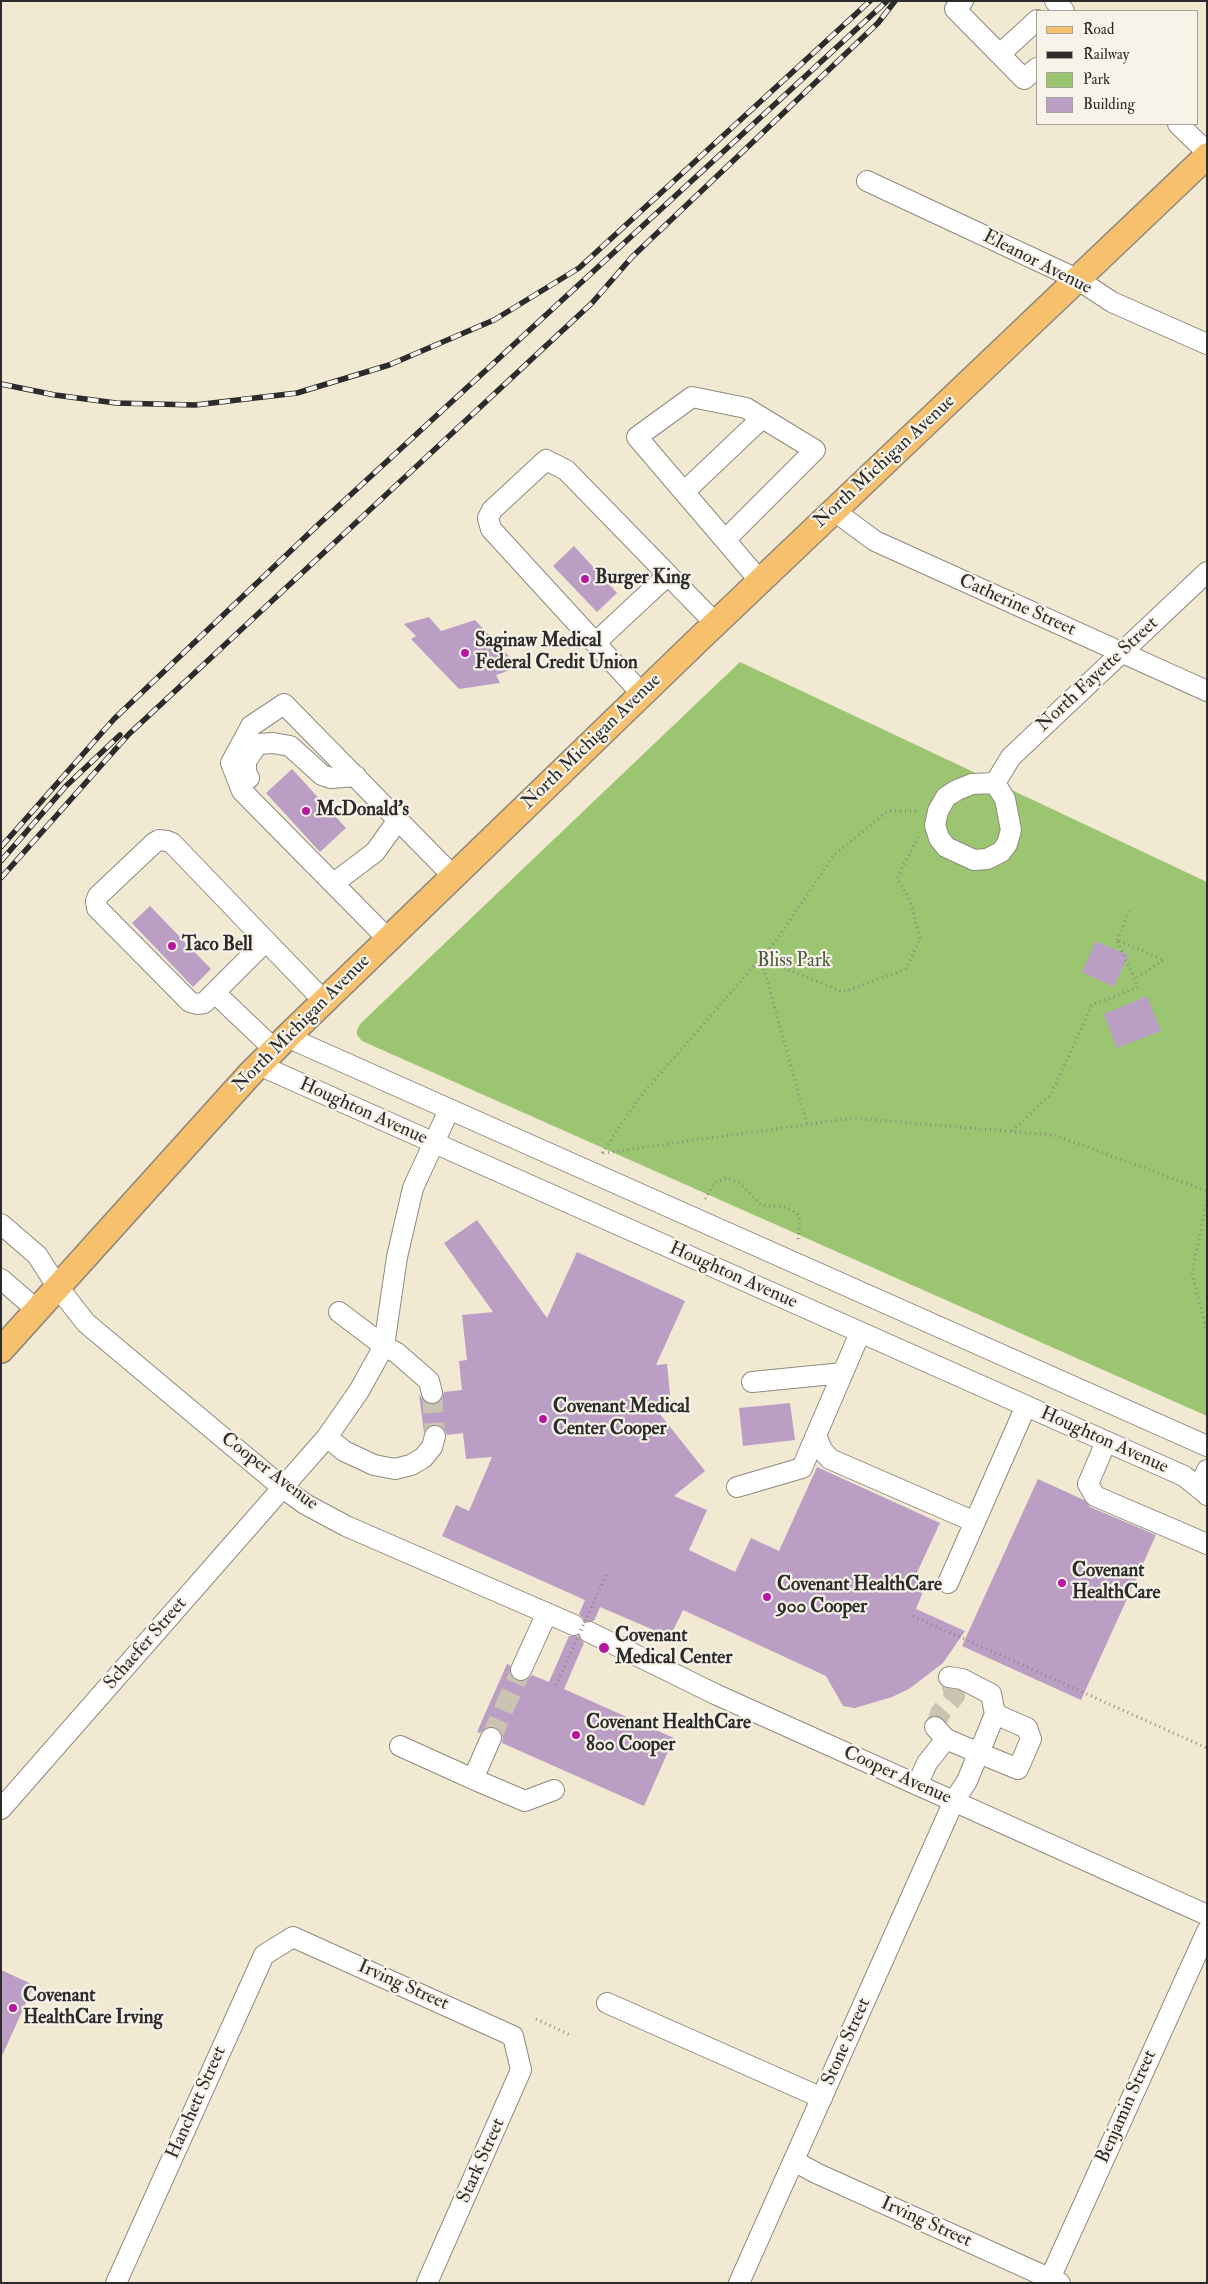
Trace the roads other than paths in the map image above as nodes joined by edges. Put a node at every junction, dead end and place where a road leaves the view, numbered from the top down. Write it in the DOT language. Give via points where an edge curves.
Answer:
graph roads {
  1 [pos="963,1"];
  2 [pos="1036,21"];
  3 [pos="1000,54"];
  4 [pos="1036,69"];
  5 [pos="1179,125"];
  6 [pos="1207,154"];
  7 [pos="867,181"];
  8 [pos="1077,279"];
  9 [pos="1207,344"];
  10 [pos="762,418"];
  11 [pos="684,492"];
  12 [pos="834,510"];
  13 [pos="725,540"];
  14 [pos="1207,572"];
  15 [pos="668,575"];
  16 [pos="760,581"];
  17 [pos="715,623"];
  18 [pos="589,636"];
  19 [pos="1122,653"];
  20 [pos="1207,691"];
  21 [pos="642,694"];
  22 [pos="356,776"];
  23 [pos="995,783"];
  24 [pos="398,820"];
  25 [pos="453,876"];
  26 [pos="332,882"];
  27 [pos="388,939"];
  28 [pos="266,941"];
  29 [pos="215,993"];
  30 [pos="324,1001"];
  31 [pos="273,1050"];
  32 [pos="449,1110"];
  33 [pos="433,1143"];
  34 [pos="1,1224"];
  35 [pos="1,1279"];
  36 [pos="57,1286"];
  37 [pos="37,1310"];
  38 [pos="339,1312"];
  39 [pos="860,1333"];
  40 [pos="384,1346"];
  41 [pos="1,1350"];
  42 [pos="843,1372"];
  43 [pos="752,1382"];
  44 [pos="432,1393"];
  45 [pos="1026,1406"];
  46 [pos="816,1435"];
  47 [pos="435,1436"];
  48 [pos="327,1437"];
  49 [pos="1106,1442"];
  50 [pos="1207,1446"];
  51 [pos="1207,1470"];
  52 [pos="283,1488"];
  53 [pos="737,1488"];
  54 [pos="1206,1494"];
  55 [pos="975,1522"];
  56 [pos="1207,1544"];
  57 [pos="948,1583"];
  58 [pos="547,1613"];
  59 [pos="521,1670"];
  60 [pos="949,1677"];
  61 [pos="995,1714"];
  62 [pos="491,1738"];
  63 [pos="400,1746"];
  64 [pos="979,1753"];
  65 [pos="474,1778"];
  66 [pos="918,1785"];
  67 [pos="554,1790"];
  68 [pos="4,1800"];
  69 [pos="954,1801"];
  70 [pos="1207,1915"];
  71 [pos="1207,1931"];
  72 [pos="293,1937"];
  73 [pos="607,2003"];
  74 [pos="513,2036"];
  75 [pos="822,2098"];
  76 [pos="794,2161"];
  77 [pos="1053,2281"];
  78 [pos="116,2283"];
  79 [pos="427,2283"];
  80 [pos="739,2283"];
  1 -- 3 [label="street" via="955,9"];
  2 -- 3 [label="street"];
  3 -- 4 [label="street" via="1024,79"];
  5 -- 6 [label="street"];
  6 -- 8 [label="main road, North Michigan Avenue"];
  7 -- 8 [label="street, Eleanor Avenue"];
  8 -- 9 [label="street, Eleanor Avenue" via="1112,302"];
  8 -- 12 [label="main road, North Michigan Avenue"];
  10 -- 11 [label="street"];
  10 -- 11 [label="street" via="746,408 692,397 638,437"];
  10 -- 13 [label="street" via="815,450"];
  11 -- 13 [label="street"];
  12 -- 16 [label="main road, North Michigan Avenue"];
  12 -- 19 [label="street, Catherine Street" via="875,541"];
  13 -- 16 [label="street"];
  14 -- 19 [label="street, North Fayette Street"];
  15 -- 17 [label="street"];
  15 -- 18 [label="street"];
  15 -- 18 [label="street" via="566,470 546,460 492,510 488,518 491,529"];
  16 -- 17 [label="main road, North Michigan Avenue"];
  17 -- 21 [label="main road, North Michigan Avenue"];
  18 -- 21 [label="street"];
  19 -- 20 [label="street, Catherine Street"];
  19 -- 23 [label="street, North Fayette Street" via="1011,758"];
  21 -- 25 [label="main road, North Michigan Avenue"];
  22 -- 24 [label="street"];
  22 -- 26 [label="street" via="331,778 322,775 290,746 273,743 258,744 246,761 246,773 252,785 332,869"];
  22 -- 26 [label="street" via="284,704 251,726 231,763 242,791"];
  24 -- 25 [label="street"];
  24 -- 26 [label="street" via="375,852"];
  25 -- 27 [label="main road, North Michigan Avenue"];
  26 -- 27 [label="street"];
  27 -- 30 [label="main road, North Michigan Avenue"];
  28 -- 29 [label="street"];
  28 -- 29 [label="street" via="172,843 163,840 154,843 98,896 97,908 190,1002 204,1003"];
  28 -- 30 [label="street"];
  29 -- 31 [label="street"];
  30 -- 31 [label="main road, North Michigan Avenue"];
  31 -- 32 [label="street, Houghton Avenue"];
  31 -- 33 [label="street, Houghton Avenue"];
  31 -- 36 [label="main road, North Michigan Avenue"];
  32 -- 33 [label="street"];
  32 -- 50 [label="street, Houghton Avenue"];
  33 -- 39 [label="street, Houghton Avenue"];
  33 -- 40 [label="street" via="406,1213"];
  34 -- 36 [label="street, Cooper Avenue" via="37,1255"];
  35 -- 37 [label="street"];
  36 -- 37 [label="main road, North Michigan Avenue"];
  36 -- 52 [label="street, Cooper Avenue" via="86,1323"];
  37 -- 41 [label="main road, North Michigan Avenue"];
  38 -- 40 [label="street"];
  39 -- 42 [label="street"];
  39 -- 45 [label="street, Houghton Avenue"];
  40 -- 44 [label="street" via="429,1381"];
  40 -- 48 [label="street, Schaefer Street" via="359,1392"];
  42 -- 43 [label="street"];
  42 -- 46 [label="street"];
  45 -- 49 [label="street, Houghton Avenue"];
  45 -- 55 [label="street"];
  46 -- 53 [label="street" via="802,1468"];
  46 -- 55 [label="street" via="830,1459"];
  47 -- 48 [label="street" via="432,1447 423,1458 395,1469 374,1465 344,1451"];
  48 -- 52 [label="street, Schaefer Street"];
  49 -- 54 [label="street, Houghton Avenue" via="1184,1476"];
  49 -- 56 [label="street" via="1088,1484 1095,1496"];
  51 -- 54 [label="street" via="1204,1477"];
  52 -- 58 [label="street, Cooper Avenue" via="346,1526"];
  52 -- 68 [label="street, Schaefer Street"];
  55 -- 57 [label="street"];
  58 -- 59 [label="street"];
  58 -- 66 [label="street, Cooper Avenue" via="715,1694"];
  60 -- 61 [label="street" via="962,1679 991,1694"];
  61 -- 64 [label="street, Stone Street"];
  61 -- 64 [label="street" via="1027,1728 1031,1739 1018,1770"];
  62 -- 65 [label="street"];
  63 -- 65 [label="street"];
  64 -- 66 [label="street" via="941,1733"];
  64 -- 69 [label="street, Stone Street"];
  65 -- 67 [label="street" via="525,1801"];
  66 -- 69 [label="street, Cooper Avenue"];
  69 -- 70 [label="street, Cooper Avenue"];
  69 -- 75 [label="street, Stone Street"];
  71 -- 77 [label="street, Benjamin Street"];
  72 -- 74 [label="street, Irving Street"];
  72 -- 78 [label="street, Hanchett Street" via="264,1955"];
  73 -- 75 [label="street"];
  74 -- 79 [label="street, Stark Street" via="521,2070"];
  75 -- 76 [label="street, Stone Street"];
  76 -- 77 [label="street, Irving Street"];
  76 -- 80 [label="street, Stone Street"];
}
